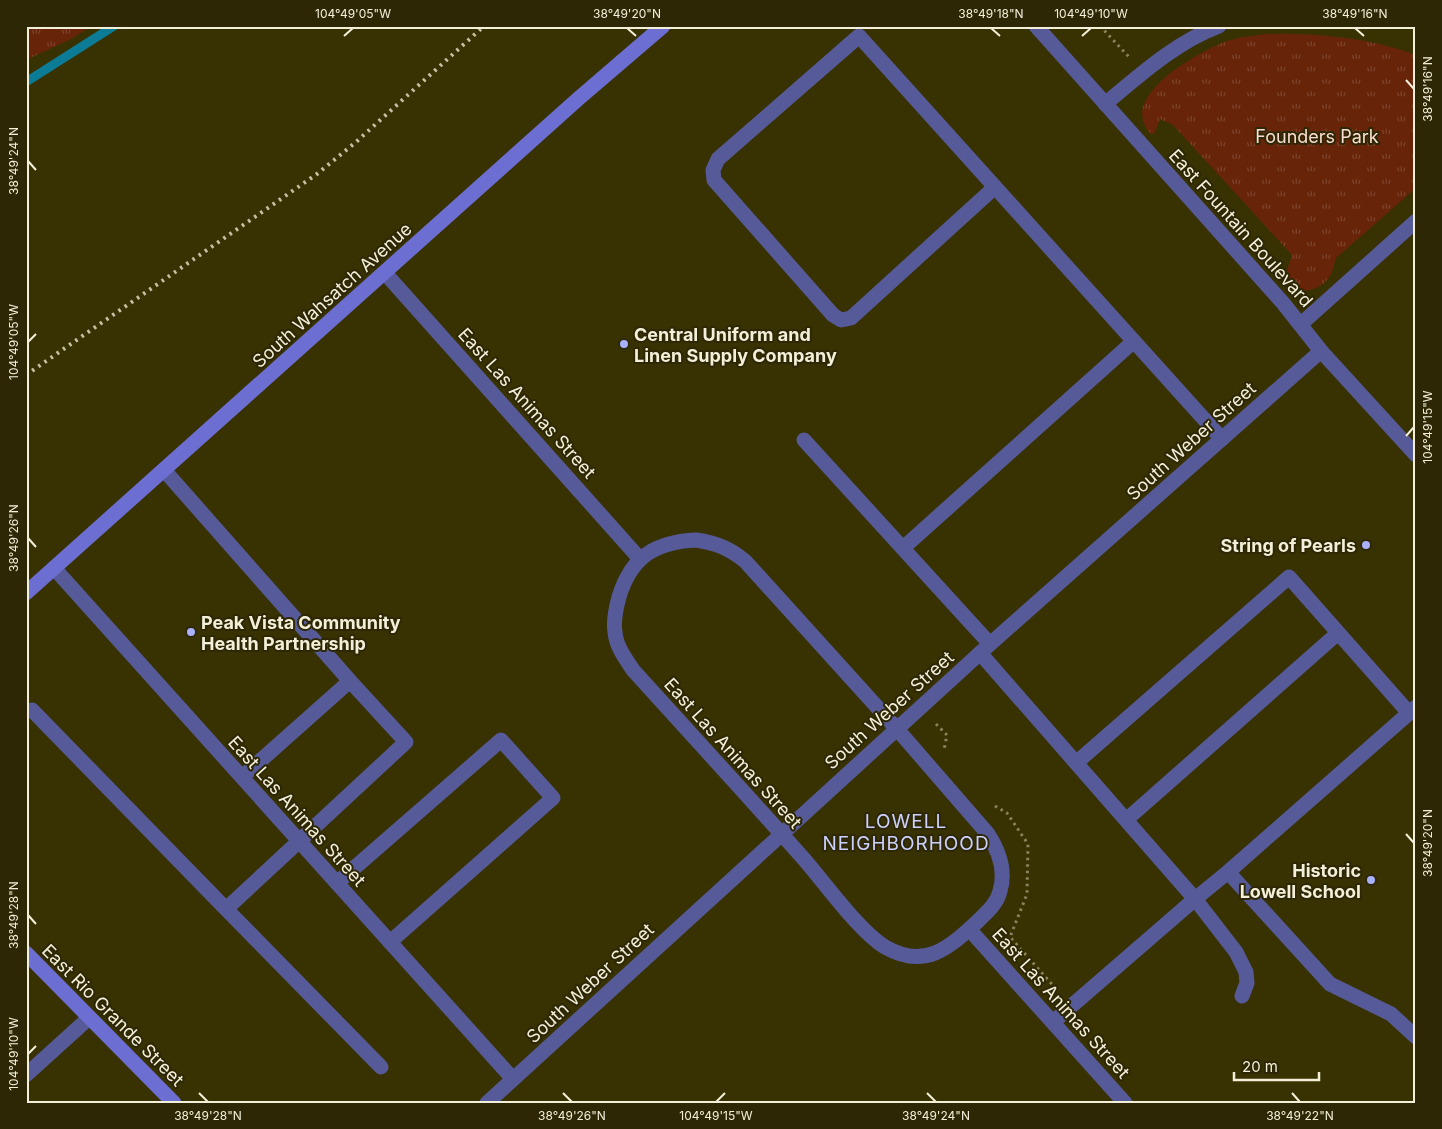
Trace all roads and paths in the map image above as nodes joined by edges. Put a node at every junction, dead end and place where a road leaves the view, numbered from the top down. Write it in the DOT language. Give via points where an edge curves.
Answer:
graph roads {
  1 [pos="663,26"];
  2 [pos="1036,26"];
  3 [pos="1219,26"];
  4 [pos="1105,104"];
  5 [pos="995,187"];
  6 [pos="1416,221"];
  7 [pos="385,273"];
  8 [pos="1301,324"];
  9 [pos="1134,341"];
  10 [pos="1321,351"];
  11 [pos="1222,439"];
  12 [pos="804,440"];
  13 [pos="1416,455"];
  14 [pos="164,470"];
  15 [pos="902,548"];
  16 [pos="640,559"];
  17 [pos="54,568"];
  18 [pos="26,593"];
  19 [pos="1338,633"];
  20 [pos="985,648"];
  21 [pos="350,681"];
  22 [pos="32,710"];
  23 [pos="1413,710"];
  24 [pos="897,729"];
  25 [pos="1076,763"];
  26 [pos="242,777"];
  27 [pos="1126,820"];
  28 [pos="781,833"];
  29 [pos="298,840"];
  30 [pos="1228,872"];
  31 [pos="337,883"];
  32 [pos="1194,899"];
  33 [pos="226,909"];
  34 [pos="970,929"];
  35 [pos="390,942"];
  36 [pos="26,953"];
  37 [pos="1242,996"];
  38 [pos="89,1018"];
  39 [pos="1053,1022"];
  40 [pos="1416,1037"];
  41 [pos="381,1067"];
  42 [pos="26,1075"];
  43 [pos="513,1079"];
  44 [pos="174,1103"];
  45 [pos="487,1103"];
  46 [pos="1125,1103"];
  1 -- 7 [label="main road, South Wahsatch Avenue"];
  2 -- 4 [label="street, East Fountain Boulevard"];
  3 -- 4 [label="street" via="1155,62"];
  4 -- 8 [label="street, East Fountain Boulevard"];
  5 -- 5 [label="street" via="859,36 718,159 714,170 714,180 833,315 841,320 851,318"];
  5 -- 9 [label="street"];
  6 -- 8 [label="street"];
  7 -- 14 [label="main road, South Wahsatch Avenue"];
  7 -- 16 [label="street, East Las Animas Street"];
  8 -- 10 [label="street, East Fountain Boulevard"];
  9 -- 11 [label="street"];
  9 -- 15 [label="street"];
  10 -- 11 [label="street, South Weber Street"];
  10 -- 13 [label="street, East Fountain Boulevard"];
  11 -- 20 [label="street, South Weber Street"];
  12 -- 15 [label="street"];
  14 -- 17 [label="main road, South Wahsatch Avenue"];
  14 -- 21 [label="street"];
  15 -- 20 [label="street"];
  16 -- 24 [label="street, East Las Animas Street" via="662,545 685,540 708,542 732,550"];
  16 -- 28 [label="street, East Las Animas Street" via="629,573 616,610 614,632 620,652"];
  17 -- 18 [label="main road, South Wahsatch Avenue"];
  17 -- 26 [label="street, East Las Animas Street"];
  19 -- 23 [label="street"];
  19 -- 25 [label="street" via="1289,577"];
  19 -- 27 [label="street"];
  20 -- 24 [label="street, South Weber Street"];
  20 -- 25 [label="street"];
  21 -- 26 [label="street"];
  21 -- 29 [label="street" via="406,742"];
  22 -- 33 [label="street"];
  23 -- 30 [label="street"];
  24 -- 28 [label="street, South Weber Street"];
  24 -- 34 [label="street, East Las Animas Street" via="988,834 997,849 1001,863 1000,891 993,906"];
  25 -- 27 [label="street"];
  26 -- 29 [label="street, East Las Animas Street"];
  27 -- 32 [label="street"];
  28 -- 34 [label="street, East Las Animas Street" via="870,936 885,946 899,953 930,956 943,952"];
  28 -- 43 [label="street, South Weber Street"];
  29 -- 31 [label="street, East Las Animas Street"];
  29 -- 33 [label="street"];
  30 -- 32 [label="street"];
  30 -- 40 [label="street" via="1330,984 1391,1014"];
  31 -- 35 [label="street, East Las Animas Street"];
  31 -- 35 [label="street" via="501,740 553,798"];
  32 -- 37 [label="street" via="1243,964 1247,983"];
  32 -- 39 [label="street"];
  33 -- 41 [label="street"];
  34 -- 39 [label="street, East Las Animas Street"];
  35 -- 43 [label="street, East Las Animas Street"];
  36 -- 38 [label="main road, East Rio Grande Street"];
  38 -- 42 [label="street"];
  38 -- 44 [label="main road, East Rio Grande Street"];
  39 -- 46 [label="street, East Las Animas Street"];
  43 -- 45 [label="street, South Weber Street"];
}
